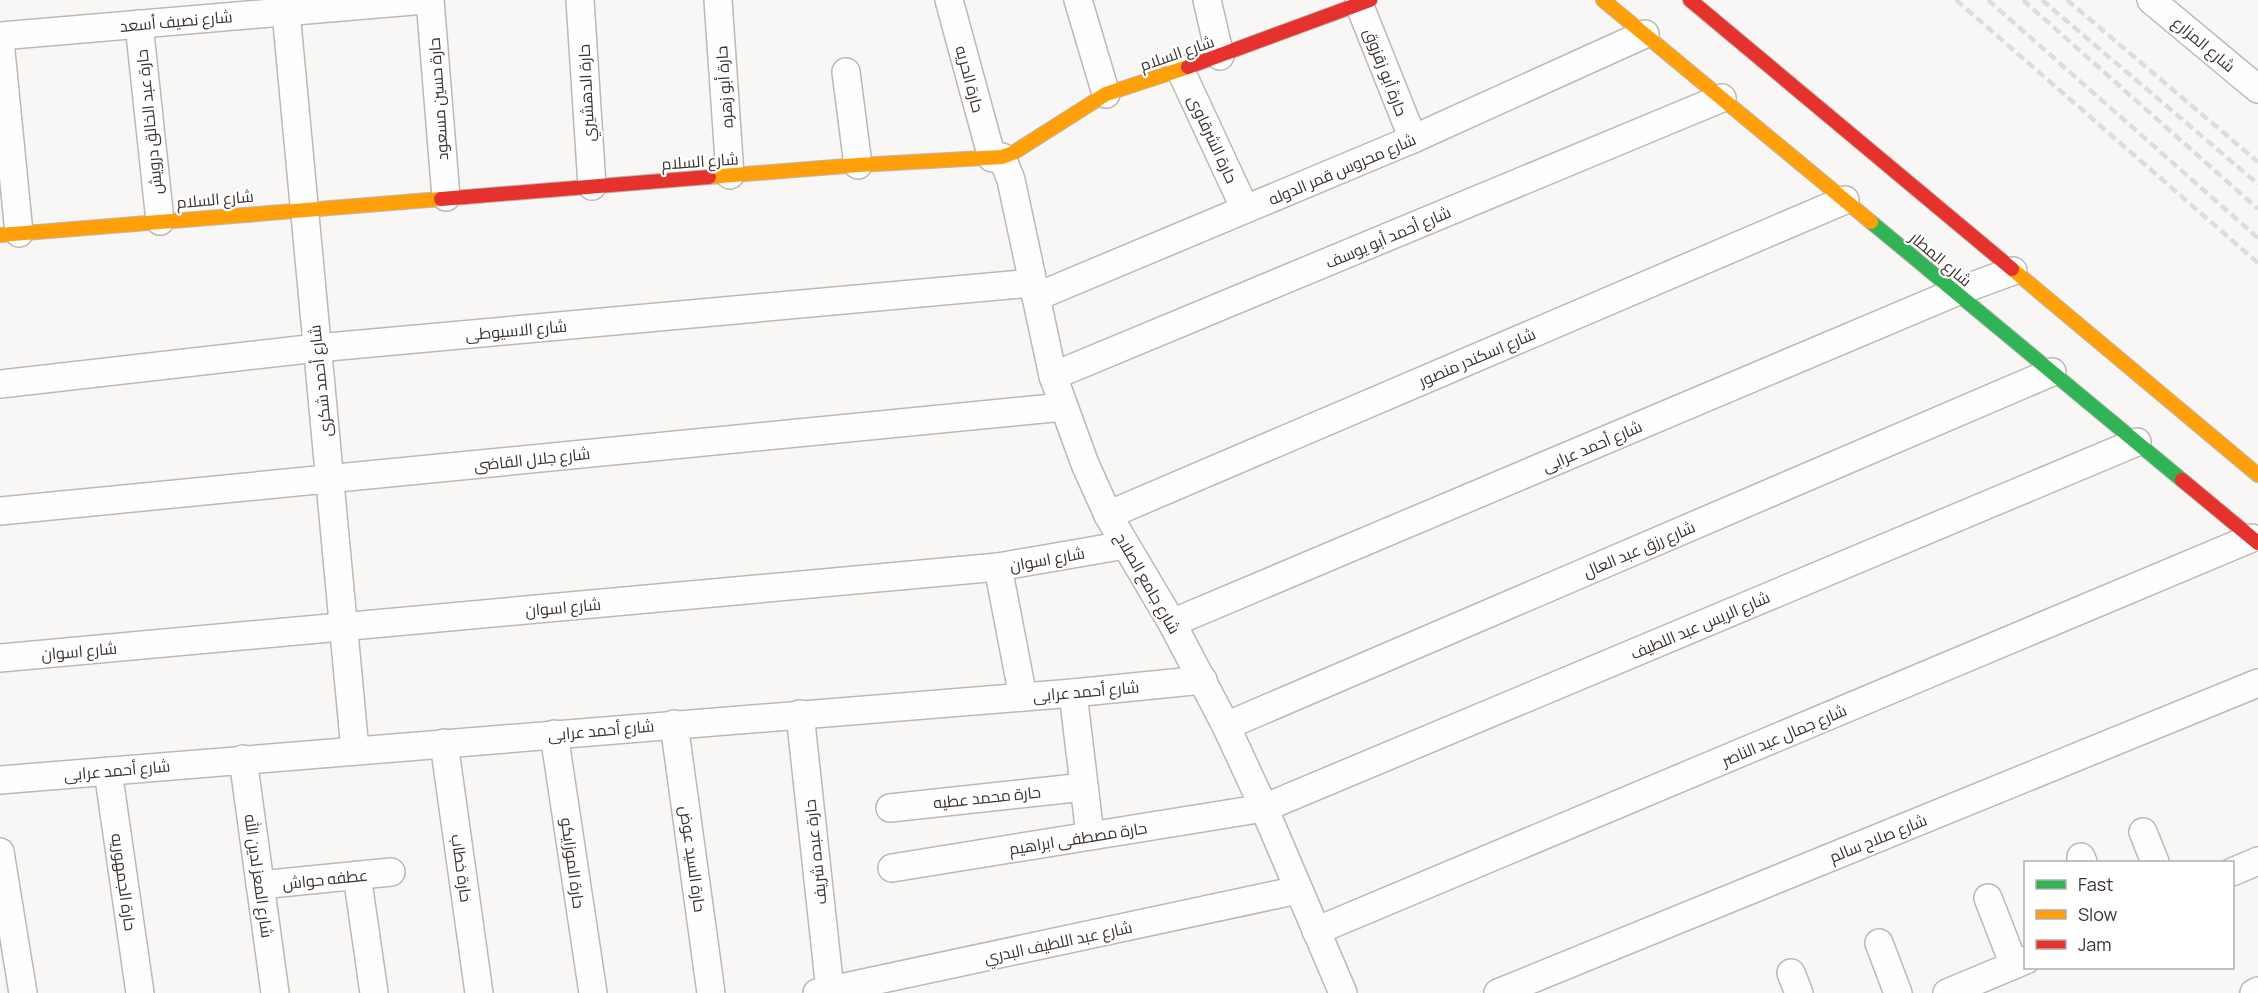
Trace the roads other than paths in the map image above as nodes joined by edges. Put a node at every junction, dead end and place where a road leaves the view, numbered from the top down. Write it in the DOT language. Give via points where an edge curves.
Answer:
graph roads {
  1 [pos="425,0"];
  2 [pos="430,0"];
  3 [pos="580,0"];
  4 [pos="718,0"];
  5 [pos="949,0"];
  6 [pos="1078,0"];
  7 [pos="1207,0"];
  8 [pos="1603,0"];
  9 [pos="1690,0"];
  10 [pos="2151,0"];
  11 [pos="1365,2"];
  12 [pos="286,12"];
  13 [pos="139,24"];
  14 [pos="1645,34"];
  15 [pos="0,36"];
  16 [pos="0,41"];
  17 [pos="1220,56"];
  18 [pos="1180,69"];
  19 [pos="846,72"];
  20 [pos="2257,87"];
  21 [pos="1106,94"];
  22 [pos="1722,98"];
  23 [pos="1413,139"];
  24 [pos="997,158"];
  25 [pos="858,165"];
  26 [pos="730,175"];
  27 [pos="592,186"];
  28 [pos="446,197"];
  29 [pos="1845,200"];
  30 [pos="304,208"];
  31 [pos="1245,209"];
  32 [pos="160,220"];
  33 [pos="10,234"];
  34 [pos="2013,271"];
  35 [pos="1034,290"];
  36 [pos="1956,292"];
  37 [pos="317,348"];
  38 [pos="2052,372"];
  39 [pos="1053,376"];
  40 [pos="0,384"];
  41 [pos="1063,407"];
  42 [pos="2137,442"];
  43 [pos="2258,475"];
  44 [pos="330,479"];
  45 [pos="0,511"];
  46 [pos="1108,515"];
  47 [pos="2255,541"];
  48 [pos="1125,545"];
  49 [pos="998,567"];
  50 [pos="1172,623"];
  51 [pos="343,627"];
  52 [pos="0,658"];
  53 [pos="1203,680"];
  54 [pos="2258,683"];
  55 [pos="1073,693"];
  56 [pos="1023,697"];
  57 [pos="800,714"];
  58 [pos="674,724"];
  59 [pos="1226,726"];
  60 [pos="554,734"];
  61 [pos="444,743"];
  62 [pos="355,750"];
  63 [pos="243,759"];
  64 [pos="108,771"];
  65 [pos="0,780"];
  66 [pos="1084,787"];
  67 [pos="890,808"];
  68 [pos="1264,808"];
  69 [pos="2143,832"];
  70 [pos="1089,835"];
  71 [pos="0,852"];
  72 [pos="2155,861"];
  73 [pos="2258,861"];
  74 [pos="892,868"];
  75 [pos="2234,871"];
  76 [pos="391,872"];
  77 [pos="357,875"];
  78 [pos="260,885"];
  79 [pos="1298,890"];
  80 [pos="1988,898"];
  81 [pos="1316,931"];
  82 [pos="1879,943"];
  83 [pos="2020,962"];
  84 [pos="824,992"];
  85 [pos="23,993"];
  86 [pos="140,993"];
  87 [pos="275,993"];
  88 [pos="374,993"];
  89 [pos="479,993"];
  90 [pos="593,993"];
  91 [pos="711,993"];
  92 [pos="1343,993"];
  93 [pos="1498,993"];
  94 [pos="1898,993"];
  95 [pos="1947,993"];
  1 -- 12 [label="street, شارع نصيف أسعد"];
  2 -- 28 [label="street, حارة حسين مسعود"];
  3 -- 27 [label="street, حارة الدهشيري"];
  4 -- 26 [label="street, حارة أبو زهره"];
  5 -- 24 [label="street, حارة الحريه"];
  6 -- 21 [label="street"];
  7 -- 17 [label="street"];
  8 -- 14 [label="street, شارع المطار"];
  9 -- 34 [label="street"];
  10 -- 20 [label="street, شارع المزارع"];
  11 -- 17 [label="street, شارع السلام"];
  11 -- 23 [label="street, حارة أبو زقزوق"];
  12 -- 13 [label="street, شارع نصيف أسعد"];
  12 -- 30 [label="street, شارع أحمد شكرى"];
  13 -- 15 [label="street, شارع نصيف أسعد"];
  13 -- 32 [label="street, حارة عبد الخالق درويش"];
  14 -- 22 [label="street, شارع المطار"];
  14 -- 23 [label="street, شارع محروس قمر الدوله"];
  16 -- 33 [label="street"];
  17 -- 18 [label="street, شارع السلام"];
  18 -- 21 [label="street, شارع السلام"];
  18 -- 31 [label="street, حارة الشرقاوى"];
  19 -- 25 [label="street"];
  21 -- 24 [label="street, شارع السلام" via="1013,153"];
  22 -- 29 [label="street, شارع المطار"];
  22 -- 39 [label="street, شارع أحمد أبو يوسف"];
  23 -- 31 [label="street, شارع محروس قمر الدوله"];
  24 -- 25 [label="street, شارع السلام"];
  24 -- 35 [label="street, شارع جامع الصلاح" via="1011,180"];
  25 -- 26 [label="street, شارع السلام"];
  26 -- 27 [label="street, شارع السلام"];
  27 -- 28 [label="street, شارع السلام"];
  28 -- 30 [label="street, شارع السلام"];
  29 -- 36 [label="street, شارع المطار"];
  29 -- 46 [label="street, شارع اسكندر منصور"];
  30 -- 32 [label="street, شارع السلام"];
  30 -- 37 [label="street, شارع أحمد شكرى"];
  31 -- 35 [label="street, شارع محروس قمر الدوله"];
  32 -- 33 [label="street, شارع السلام"];
  34 -- 36 [label="street, شارع أحمد عرابى"];
  34 -- 43 [label="street"];
  35 -- 37 [label="street, شارع الاسيوطى"];
  35 -- 39 [label="street, شارع جامع الصلاح"];
  36 -- 38 [label="street, شارع المطار"];
  36 -- 50 [label="street, شارع أحمد عرابى"];
  37 -- 40 [label="street, شارع الاسيوطى"];
  37 -- 44 [label="street, شارع أحمد شكرى"];
  38 -- 42 [label="street, شارع المطار"];
  38 -- 59 [label="street, شارع رزق عبد العال"];
  39 -- 41 [label="street, شارع جامع الصلاح"];
  41 -- 44 [label="street, شارع جلال القاضى"];
  41 -- 46 [label="street, شارع جامع الصلاح"];
  42 -- 47 [label="street, شارع المطار"];
  42 -- 68 [label="street, شارع الريس عبد اللطيف"];
  44 -- 45 [label="street, شارع جلال القاضى"];
  44 -- 51 [label="street, شارع أحمد شكرى"];
  46 -- 48 [label="street, شارع جامع الصلاح"];
  47 -- 81 [label="street, شارع جمال عبد الناصر"];
  48 -- 49 [label="street, شارع اسوان"];
  48 -- 50 [label="street, شارع جامع الصلاح"];
  49 -- 51 [label="street, شارع اسوان"];
  49 -- 56 [label="street"];
  50 -- 53 [label="street, شارع جامع الصلاح"];
  51 -- 52 [label="street, شارع اسوان"];
  51 -- 62 [label="street, شارع أحمد شكرى"];
  53 -- 55 [label="street, شارع أحمد عرابى"];
  53 -- 59 [label="street, شارع جامع الصلاح"];
  54 -- 93 [label="street, شارع صلاح سالم"];
  55 -- 56 [label="street, شارع أحمد عرابى"];
  55 -- 66 [label="street"];
  56 -- 57 [label="street, شارع أحمد عرابى"];
  57 -- 58 [label="street, شارع أحمد عرابى"];
  57 -- 84 [label="street, حارة عبده شريف"];
  58 -- 60 [label="street, شارع أحمد عرابى"];
  58 -- 91 [label="street, حارة السيد عوض"];
  59 -- 68 [label="street, شارع جامع الصلاح"];
  60 -- 61 [label="street, شارع أحمد عرابى"];
  60 -- 90 [label="street, حارة الموزايكو"];
  61 -- 62 [label="street, شارع أحمد عرابى"];
  61 -- 89 [label="street, حارة خطاب"];
  62 -- 63 [label="street, شارع أحمد عرابى"];
  63 -- 64 [label="street, شارع أحمد عرابى"];
  63 -- 78 [label="street, شارع المعز لدين الله"];
  64 -- 65 [label="street, شارع أحمد عرابى"];
  64 -- 86 [label="street, حارة الجمهوريه"];
  66 -- 67 [label="street, حارة محمد عطيه"];
  66 -- 70 [label="street"];
  68 -- 70 [label="street, حارة مصطفى ابراهيم"];
  68 -- 79 [label="street, شارع جامع الصلاح"];
  69 -- 72 [label="street"];
  70 -- 74 [label="street, حارة مصطفى ابراهيم"];
  71 -- 85 [label="street"];
  73 -- 75 [label="street"];
  76 -- 77 [label="street, عطفه حواش"];
  77 -- 78 [label="street, عطفه حواش"];
  77 -- 88 [label="street"];
  78 -- 87 [label="street, شارع المعز لدين الله"];
  79 -- 81 [label="street, شارع جامع الصلاح"];
  79 -- 84 [label="street, شارع عبد اللطيف البدري"];
  80 -- 83 [label="street"];
  81 -- 92 [label="street, شارع جامع الصلاح"];
  82 -- 94 [label="street"];
  83 -- 95 [label="street"];
}
